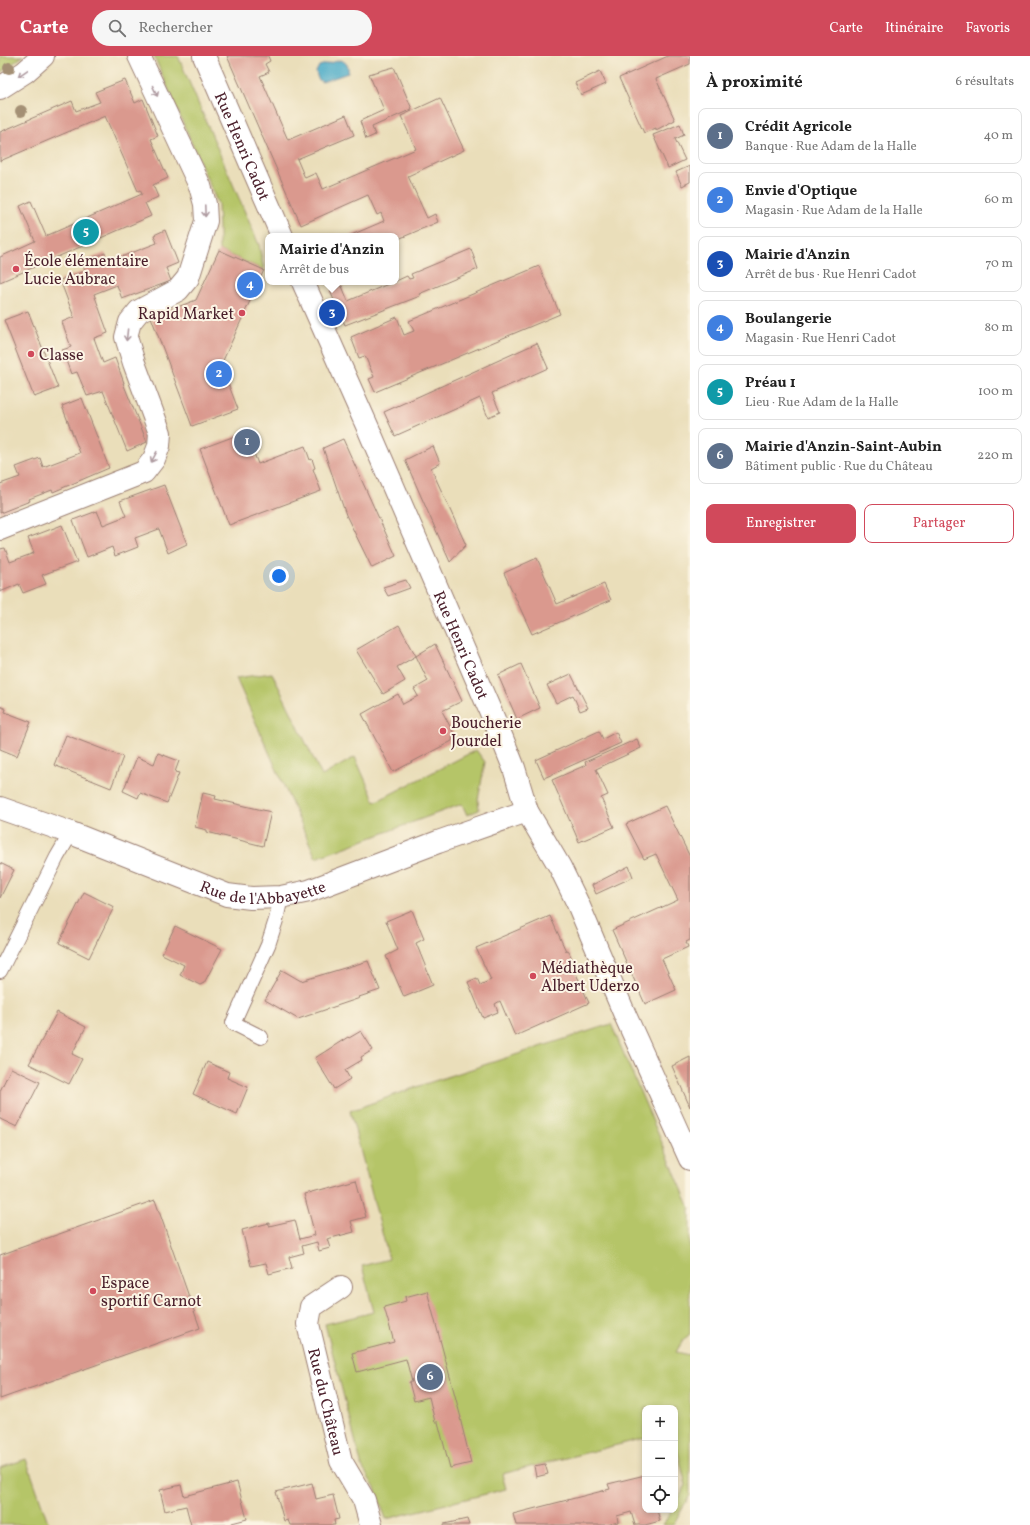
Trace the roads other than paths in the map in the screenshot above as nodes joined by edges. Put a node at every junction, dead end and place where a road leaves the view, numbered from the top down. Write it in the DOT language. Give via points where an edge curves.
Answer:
graph roads {
  1 [pos="43,56"];
  2 [pos="139,56"];
  3 [pos="204,56"];
  4 [pos="0,88"];
  5 [pos="281,233"];
  6 [pos="304,285"];
  7 [pos="0,529"];
  8 [pos="0,808"];
  9 [pos="527,811"];
  10 [pos="71,833"];
  11 [pos="281,898"];
  12 [pos="0,971"];
  13 [pos="261,1037"];
  14 [pos="690,1159"];
  15 [pos="341,1287"];
  16 [pos="371,1525"];
  1 -- 4 [label="street, one-way" via="26,72"];
  2 -- 7 [label="street, one-way" via="200,186 206,221 188,278 178,290 139,311 130,322 126,336 160,433 159,446 154,459 144,472"];
  3 -- 5 [label="street, Rue Henri Cadot"];
  6 -- 9 [label="street, Rue Henri Cadot" via="502,738"];
  8 -- 10 [label="street, Rue de l'Abbayette"];
  9 -- 11 [label="street, Rue de l'Abbayette" via="309,891"];
  9 -- 14 [label="street, Rue Henri Cadot" via="560,866 578,904"];
  10 -- 11 [label="street, Rue de l'Abbayette" via="227,895"];
  10 -- 12 [label="lane"];
  11 -- 13 [label="lane" via="268,945 233,1023"];
  15 -- 16 [label="street, Rue du Château" via="311,1307 308,1324 341,1461 364,1500"];
}
